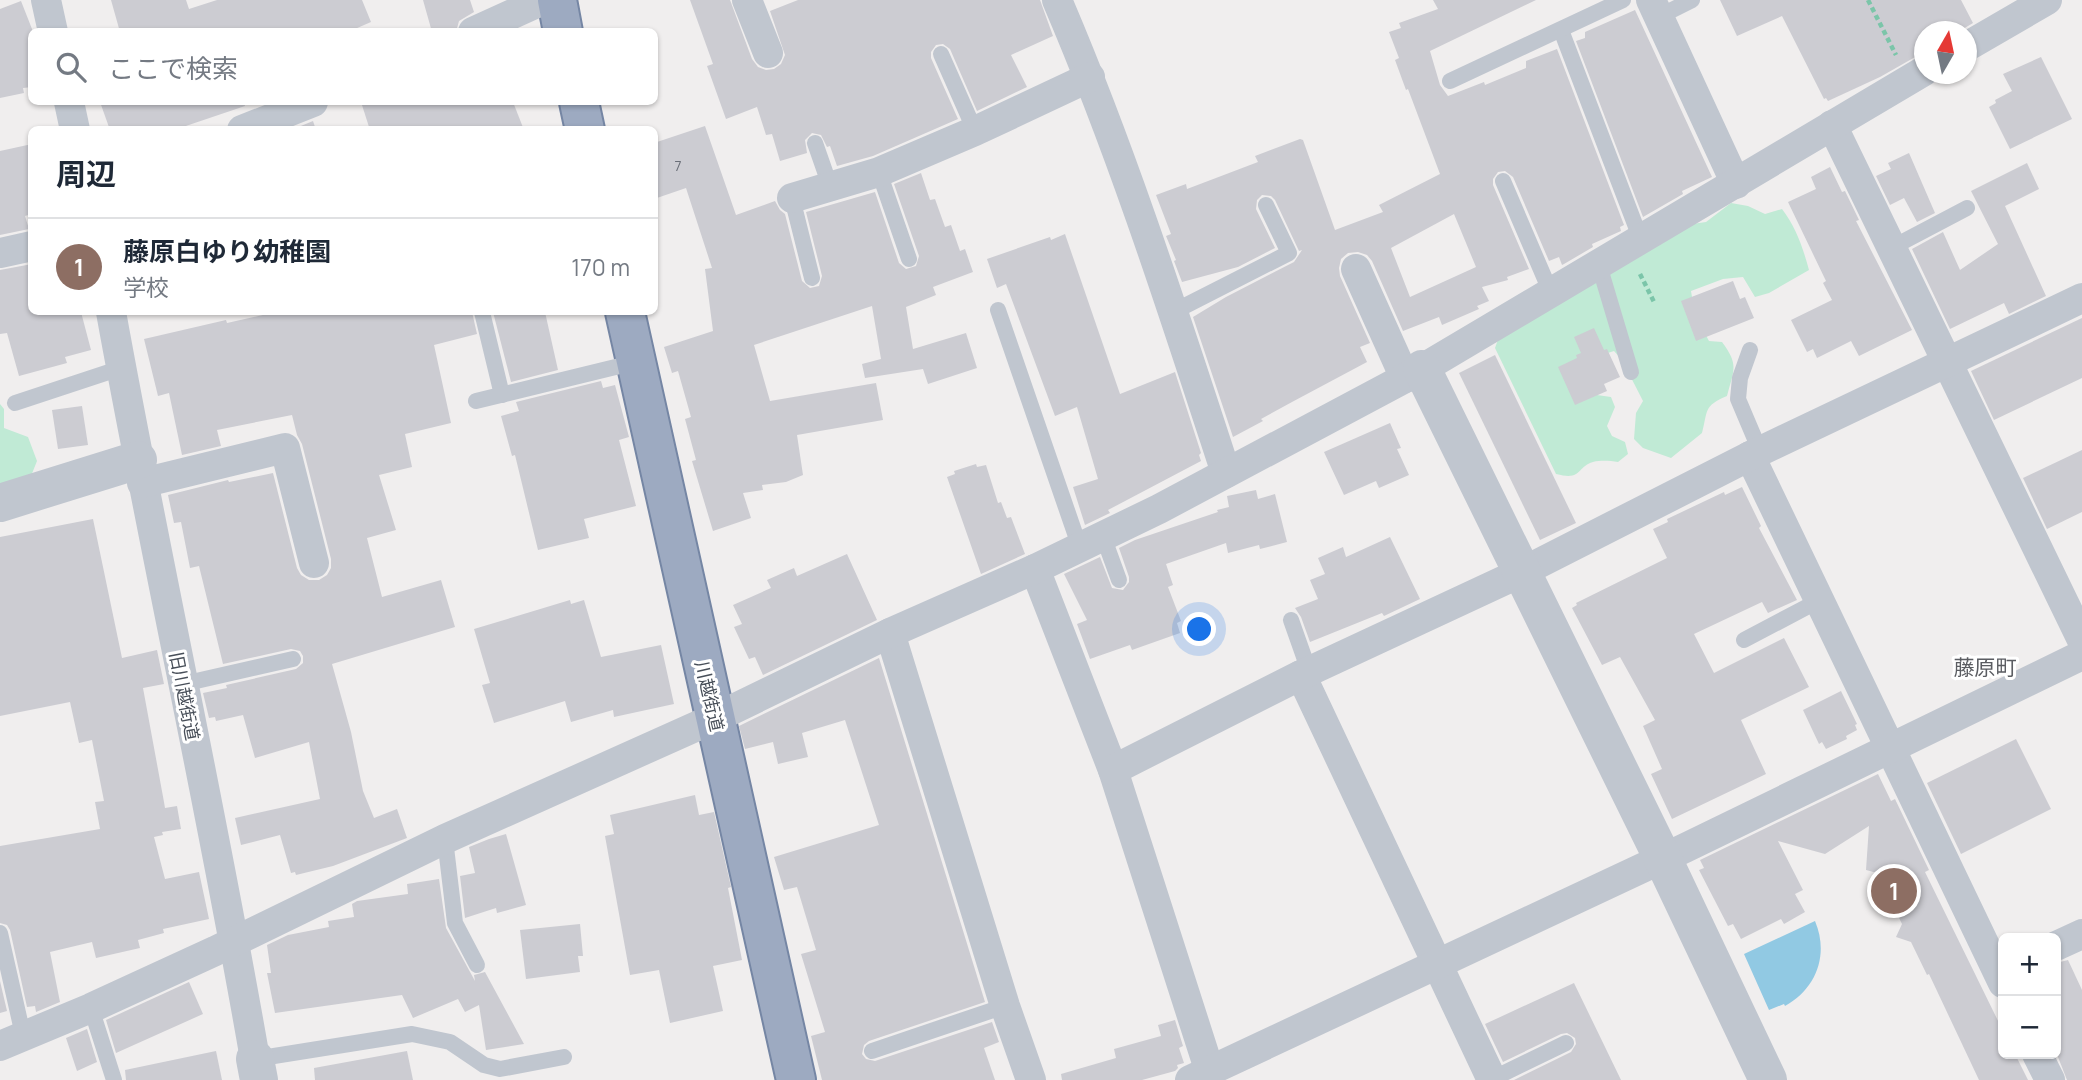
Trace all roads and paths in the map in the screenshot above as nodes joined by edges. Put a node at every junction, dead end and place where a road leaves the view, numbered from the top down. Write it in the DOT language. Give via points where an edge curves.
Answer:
graph roads {
  1 [pos="46,0"];
  2 [pos="543,0"];
  3 [pos="556,0"];
  4 [pos="747,0"];
  5 [pos="1057,0"];
  6 [pos="1623,0"];
  7 [pos="1692,0"];
  8 [pos="1868,0"];
  9 [pos="2047,0"];
  10 [pos="1655,8"];
  11 [pos="52,28"];
  12 [pos="482,28"];
  13 [pos="563,28"];
  14 [pos="1561,30"];
  15 [pos="1977,41"];
  16 [pos="768,53"];
  17 [pos="941,54"];
  18 [pos="1914,71"];
  19 [pos="1090,76"];
  20 [pos="1914,78"];
  21 [pos="1450,81"];
  22 [pos="69,105"];
  23 [pos="305,105"];
  24 [pos="580,105"];
  25 [pos="1832,125"];
  26 [pos="74,126"];
  27 [pos="252,126"];
  28 [pos="584,126"];
  29 [pos="975,131"];
  30 [pos="815,142"];
  31 [pos="878,172"];
  32 [pos="1503,181"];
  33 [pos="1736,184"];
  34 [pos="830,186"];
  35 [pos="792,198"];
  36 [pos="1266,205"];
  37 [pos="1967,208"];
  38 [pos="1641,240"];
  39 [pos="28,247"];
  40 [pos="1891,248"];
  41 [pos="0,253"];
  42 [pos="909,259"];
  43 [pos="1599,265"];
  44 [pos="1356,269"];
  45 [pos="812,278"];
  46 [pos="1551,293"];
  47 [pos="2082,298"];
  48 [pos="998,310"];
  49 [pos="1173,312"];
  50 [pos="112,315"];
  51 [pos="483,315"];
  52 [pos="626,315"];
  53 [pos="1750,350"];
  54 [pos="636,362"];
  55 [pos="1948,363"];
  56 [pos="121,368"];
  57 [pos="1631,372"];
  58 [pos="1414,374"];
  59 [pos="502,395"];
  60 [pos="476,401"];
  61 [pos="15,403"];
  62 [pos="1755,454"];
  63 [pos="140,472"];
  64 [pos="1226,473"];
  65 [pos="0,503"];
  66 [pos="1092,542"];
  67 [pos="314,563"];
  68 [pos="1035,569"];
  69 [pos="1522,572"];
  70 [pos="1119,580"];
  71 [pos="1820,600"];
  72 [pos="1291,620"];
  73 [pos="890,633"];
  74 [pos="1744,640"];
  75 [pos="2082,640"];
  76 [pos="2082,655"];
  77 [pos="293,659"];
  78 [pos="1305,673"];
  79 [pos="183,684"];
  80 [pos="715,718"];
  81 [pos="1890,747"];
  82 [pos="1113,770"];
  83 [pos="445,839"];
  84 [pos="1663,859"];
  85 [pos="0,933"];
  86 [pos="2082,934"];
  87 [pos="234,942"];
  88 [pos="2061,944"];
  89 [pos="1436,964"];
  90 [pos="477,965"];
  91 [pos="1998,968"];
  92 [pos="1005,1006"];
  93 [pos="92,1008"];
  94 [pos="12,1040"];
  95 [pos="1566,1044"];
  96 [pos="872,1051"];
  97 [pos="564,1057"];
  98 [pos="2040,1059"];
  99 [pos="257,1070"];
  100 [pos="1199,1075"];
  101 [pos="114,1080"];
  102 [pos="796,1080"];
  103 [pos="1031,1080"];
  104 [pos="1492,1080"];
  105 [pos="1768,1080"];
  106 [pos="2050,1080"];
  1 -- 11 [label="street"];
  2 -- 12 [label="street"];
  3 -- 13 [label="highway"];
  4 -- 16 [label="street"];
  5 -- 19 [label="street"];
  6 -- 14 [label="lane"];
  7 -- 10 [label="lane"];
  8 -- 18 [label="path"];
  9 -- 15 [label="street"];
  10 -- 33 [label="street"];
  14 -- 21 [label="lane"];
  14 -- 38 [label="lane"];
  17 -- 29 [label="lane"];
  19 -- 29 [label="street"];
  19 -- 49 [label="street"];
  20 -- 25 [label="street"];
  22 -- 26 [label="street"];
  23 -- 27 [label="street"];
  24 -- 28 [label="highway"];
  25 -- 33 [label="street"];
  25 -- 40 [label="street"];
  29 -- 31 [label="street"];
  30 -- 34 [label="lane"];
  31 -- 34 [label="street"];
  31 -- 42 [label="lane"];
  32 -- 46 [label="lane"];
  33 -- 38 [label="street"];
  34 -- 35 [label="street"];
  35 -- 45 [label="lane"];
  36 -- 49 [label="lane" via="1289,253"];
  37 -- 40 [label="lane"];
  38 -- 43 [label="street"];
  39 -- 41 [label="street"];
  40 -- 55 [label="street"];
  43 -- 46 [label="street"];
  43 -- 57 [label="lane"];
  44 -- 58 [label="street"];
  46 -- 58 [label="street"];
  47 -- 55 [label="street"];
  48 -- 66 [label="lane"];
  49 -- 64 [label="street"];
  50 -- 56 [label="street, 旧川越街道"];
  51 -- 59 [label="lane"];
  52 -- 54 [label="highway, 川越街道"];
  53 -- 62 [label="lane" via="1738,399"];
  54 -- 59 [label="lane"];
  54 -- 80 [label="highway, 川越街道"];
  55 -- 62 [label="street"];
  55 -- 75 [label="street"];
  56 -- 61 [label="lane"];
  56 -- 63 [label="street, 旧川越街道"];
  58 -- 64 [label="street"];
  58 -- 69 [label="street"];
  59 -- 60 [label="lane"];
  62 -- 69 [label="street"];
  62 -- 71 [label="street"];
  63 -- 65 [label="street"];
  63 -- 67 [label="street" via="285,448"];
  63 -- 79 [label="street, 旧川越街道"];
  64 -- 66 [label="street"];
  66 -- 68 [label="street"];
  66 -- 70 [label="lane"];
  68 -- 73 [label="street"];
  68 -- 82 [label="street"];
  69 -- 78 [label="street"];
  69 -- 84 [label="street"];
  71 -- 74 [label="lane"];
  71 -- 81 [label="street"];
  72 -- 78 [label="lane"];
  73 -- 80 [label="street"];
  73 -- 92 [label="street"];
  76 -- 81 [label="street"];
  77 -- 79 [label="lane"];
  78 -- 82 [label="street"];
  78 -- 89 [label="street"];
  79 -- 87 [label="street, 旧川越街道"];
  80 -- 83 [label="street"];
  80 -- 102 [label="highway, 川越街道"];
  81 -- 84 [label="street"];
  81 -- 91 [label="street"];
  82 -- 100 [label="street"];
  83 -- 87 [label="street"];
  83 -- 90 [label="lane" via="456,923"];
  84 -- 89 [label="street"];
  84 -- 105 [label="street"];
  85 -- 94 [label="lane"];
  86 -- 88 [label="street"];
  87 -- 93 [label="street"];
  87 -- 99 [label="street, 旧川越街道"];
  89 -- 100 [label="street"];
  89 -- 104 [label="street"];
  92 -- 96 [label="lane"];
  92 -- 103 [label="street"];
  93 -- 94 [label="street"];
  93 -- 101 [label="lane"];
  95 -- 104 [label="lane"];
  97 -- 99 [label="lane" via="500,1069 484,1065 450,1042 412,1034"];
  98 -- 106 [label="street"];
}
